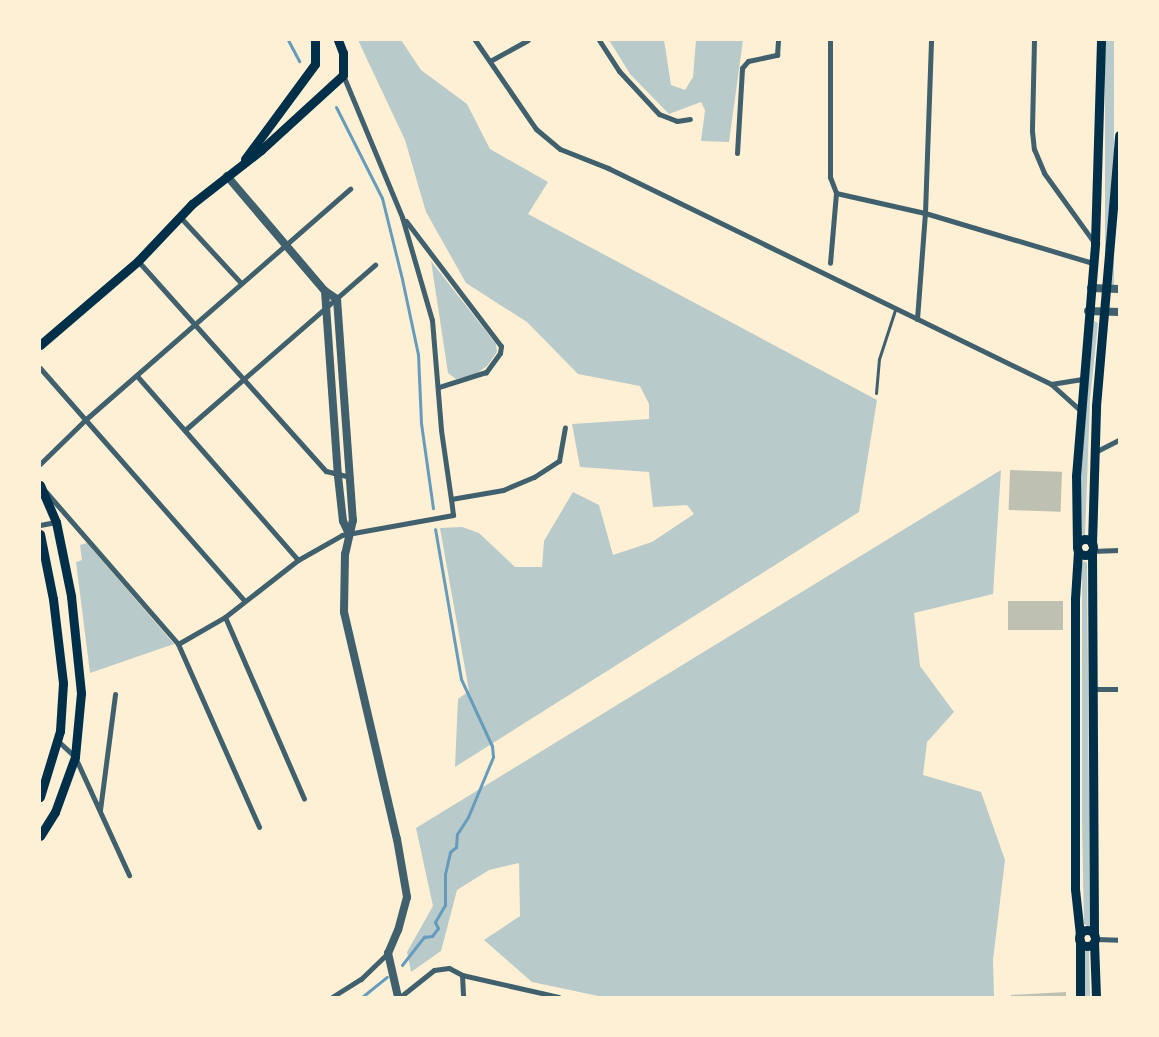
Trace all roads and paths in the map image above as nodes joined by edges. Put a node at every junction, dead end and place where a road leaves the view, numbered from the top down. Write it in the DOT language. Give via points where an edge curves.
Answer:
graph roads {
  1 [pos="315,40"];
  2 [pos="338,40"];
  3 [pos="475,40"];
  4 [pos="528,40"];
  5 [pos="599,40"];
  6 [pos="778,40"];
  7 [pos="830,40"];
  8 [pos="931,40"];
  9 [pos="1034,40"];
  10 [pos="1101,40"];
  11 [pos="490,62"];
  12 [pos="343,76"];
  13 [pos="690,119"];
  14 [pos="1119,135"];
  15 [pos="737,153"];
  16 [pos="242,164"];
  17 [pos="228,176"];
  18 [pos="350,189"];
  19 [pos="836,192"];
  20 [pos="925,213"];
  21 [pos="402,216"];
  22 [pos="181,218"];
  23 [pos="1095,243"];
  24 [pos="286,244"];
  25 [pos="138,261"];
  26 [pos="830,263"];
  27 [pos="1093,263"];
  28 [pos="375,265"];
  29 [pos="241,282"];
  30 [pos="1090,288"];
  31 [pos="1108,289"];
  32 [pos="1119,289"];
  33 [pos="325,291"];
  34 [pos="337,299"];
  35 [pos="327,307"];
  36 [pos="895,310"];
  37 [pos="1088,311"];
  38 [pos="1106,312"];
  39 [pos="1119,312"];
  40 [pos="916,319"];
  41 [pos="196,324"];
  42 [pos="40,344"];
  43 [pos="40,368"];
  44 [pos="137,376"];
  45 [pos="243,377"];
  46 [pos="1082,379"];
  47 [pos="1051,384"];
  48 [pos="439,387"];
  49 [pos="876,393"];
  50 [pos="1079,409"];
  51 [pos="85,420"];
  52 [pos="566,428"];
  53 [pos="185,430"];
  54 [pos="1119,440"];
  55 [pos="1095,452"];
  56 [pos="40,464"];
  57 [pos="338,476"];
  58 [pos="350,477"];
  59 [pos="40,485"];
  60 [pos="452,500"];
  61 [pos="56,522"];
  62 [pos="40,525"];
  63 [pos="40,534"];
  64 [pos="349,534"];
  65 [pos="1092,547"];
  66 [pos="1077,548"];
  67 [pos="1119,550"];
  68 [pos="298,560"];
  69 [pos="244,601"];
  70 [pos="224,617"];
  71 [pos="178,644"];
  72 [pos="1095,689"];
  73 [pos="1119,690"];
  74 [pos="115,694"];
  75 [pos="58,741"];
  76 [pos="75,756"];
  77 [pos="40,797"];
  78 [pos="304,799"];
  79 [pos="100,811"];
  80 [pos="259,827"];
  81 [pos="40,836"];
  82 [pos="128,875"];
  83 [pos="1080,938"];
  84 [pos="1095,938"];
  85 [pos="1119,940"];
  86 [pos="388,953"];
  87 [pos="462,975"];
  88 [pos="332,997"];
  89 [pos="399,997"];
  90 [pos="463,997"];
  91 [pos="559,997"];
  92 [pos="1080,997"];
  93 [pos="1096,997"];
  1 -- 16 [label="main road" via="315,64"];
  2 -- 12 [label="main road" via="343,53"];
  3 -- 11 [label="street"];
  4 -- 11 [label="street"];
  5 -- 13 [label="street" via="619,72 659,114 677,121"];
  6 -- 15 [label="street" via="777,55 748,61 742,68"];
  7 -- 19 [label="street" via="830,177"];
  8 -- 20 [label="street"];
  9 -- 23 [label="street" via="1034,149 1044,173"];
  10 -- 23 [label="main road"];
  11 -- 36 [label="street" via="536,129 560,149 608,168"];
  12 -- 16 [label="main road" via="262,150"];
  12 -- 21 [label="street"];
  14 -- 31 [label="main road"];
  16 -- 17 [label="main road"];
  17 -- 22 [label="main road" via="192,204"];
  17 -- 24 [label="street"];
  18 -- 24 [label="street"];
  19 -- 20 [label="street"];
  19 -- 26 [label="street"];
  20 -- 27 [label="street"];
  20 -- 40 [label="street"];
  21 -- 48 [label="street" via="432,320"];
  21 -- 48 [label="street" via="501,346 500,353 486,372"];
  22 -- 25 [label="main road"];
  22 -- 29 [label="street"];
  23 -- 27 [label="main road"];
  24 -- 29 [label="street"];
  24 -- 33 [label="street"];
  25 -- 41 [label="street"];
  25 -- 42 [label="main road"];
  27 -- 30 [label="main road"];
  28 -- 34 [label="street"];
  29 -- 41 [label="street"];
  30 -- 31 [label="street"];
  30 -- 37 [label="main road"];
  31 -- 32 [label="street"];
  31 -- 38 [label="main road"];
  33 -- 34 [label="street"];
  33 -- 35 [label="street"];
  34 -- 35 [label="street"];
  34 -- 58 [label="street"];
  35 -- 45 [label="street"];
  35 -- 57 [label="street"];
  36 -- 40 [label="street"];
  36 -- 49 [label="lane" via="879,359"];
  37 -- 38 [label="street"];
  37 -- 46 [label="main road"];
  38 -- 39 [label="street"];
  38 -- 55 [label="main road"];
  40 -- 47 [label="street"];
  41 -- 44 [label="street"];
  41 -- 45 [label="street"];
  43 -- 51 [label="street"];
  44 -- 51 [label="street"];
  44 -- 53 [label="street"];
  45 -- 53 [label="street"];
  45 -- 57 [label="street" via="326,471"];
  46 -- 47 [label="street"];
  46 -- 50 [label="main road"];
  47 -- 50 [label="street"];
  48 -- 60 [label="street" via="445,465"];
  50 -- 66 [label="main road"];
  51 -- 56 [label="street"];
  51 -- 69 [label="street"];
  52 -- 60 [label="street" via="559,461 534,477 503,490"];
  53 -- 68 [label="street"];
  54 -- 55 [label="street"];
  55 -- 65 [label="main road"];
  57 -- 58 [label="street"];
  57 -- 64 [label="street" via="343,521"];
  58 -- 64 [label="street" via="353,520"];
  59 -- 61 [label="main road"];
  59 -- 71 [label="street"];
  60 -- 64 [label="street" via="453,515"];
  61 -- 62 [label="street"];
  61 -- 76 [label="main road" via="71,596 80,680"];
  63 -- 75 [label="main road" via="53,599 63,682"];
  64 -- 68 [label="street"];
  64 -- 86 [label="street" via="343,580 344,612 397,839 407,897"];
  65 -- 66 [label="main road" via="1086,555"];
  65 -- 66 [label="main road" via="1082,540"];
  65 -- 67 [label="street"];
  65 -- 72 [label="main road"];
  66 -- 83 [label="main road" via="1075,889"];
  68 -- 69 [label="street"];
  69 -- 70 [label="street"];
  70 -- 71 [label="street"];
  70 -- 78 [label="street"];
  71 -- 80 [label="street"];
  72 -- 73 [label="street"];
  72 -- 84 [label="main road"];
  74 -- 79 [label="street"];
  75 -- 76 [label="street"];
  75 -- 77 [label="main road"];
  76 -- 79 [label="street"];
  76 -- 81 [label="main road" via="55,812"];
  79 -- 82 [label="street"];
  83 -- 84 [label="main road" via="1087,946"];
  83 -- 84 [label="main road" via="1088,930"];
  83 -- 92 [label="main road"];
  84 -- 85 [label="street"];
  84 -- 93 [label="main road"];
  86 -- 88 [label="street" via="361,979"];
  86 -- 89 [label="street"];
  87 -- 89 [label="street" via="449,968 434,970"];
  87 -- 90 [label="street"];
  87 -- 91 [label="street"];
}
